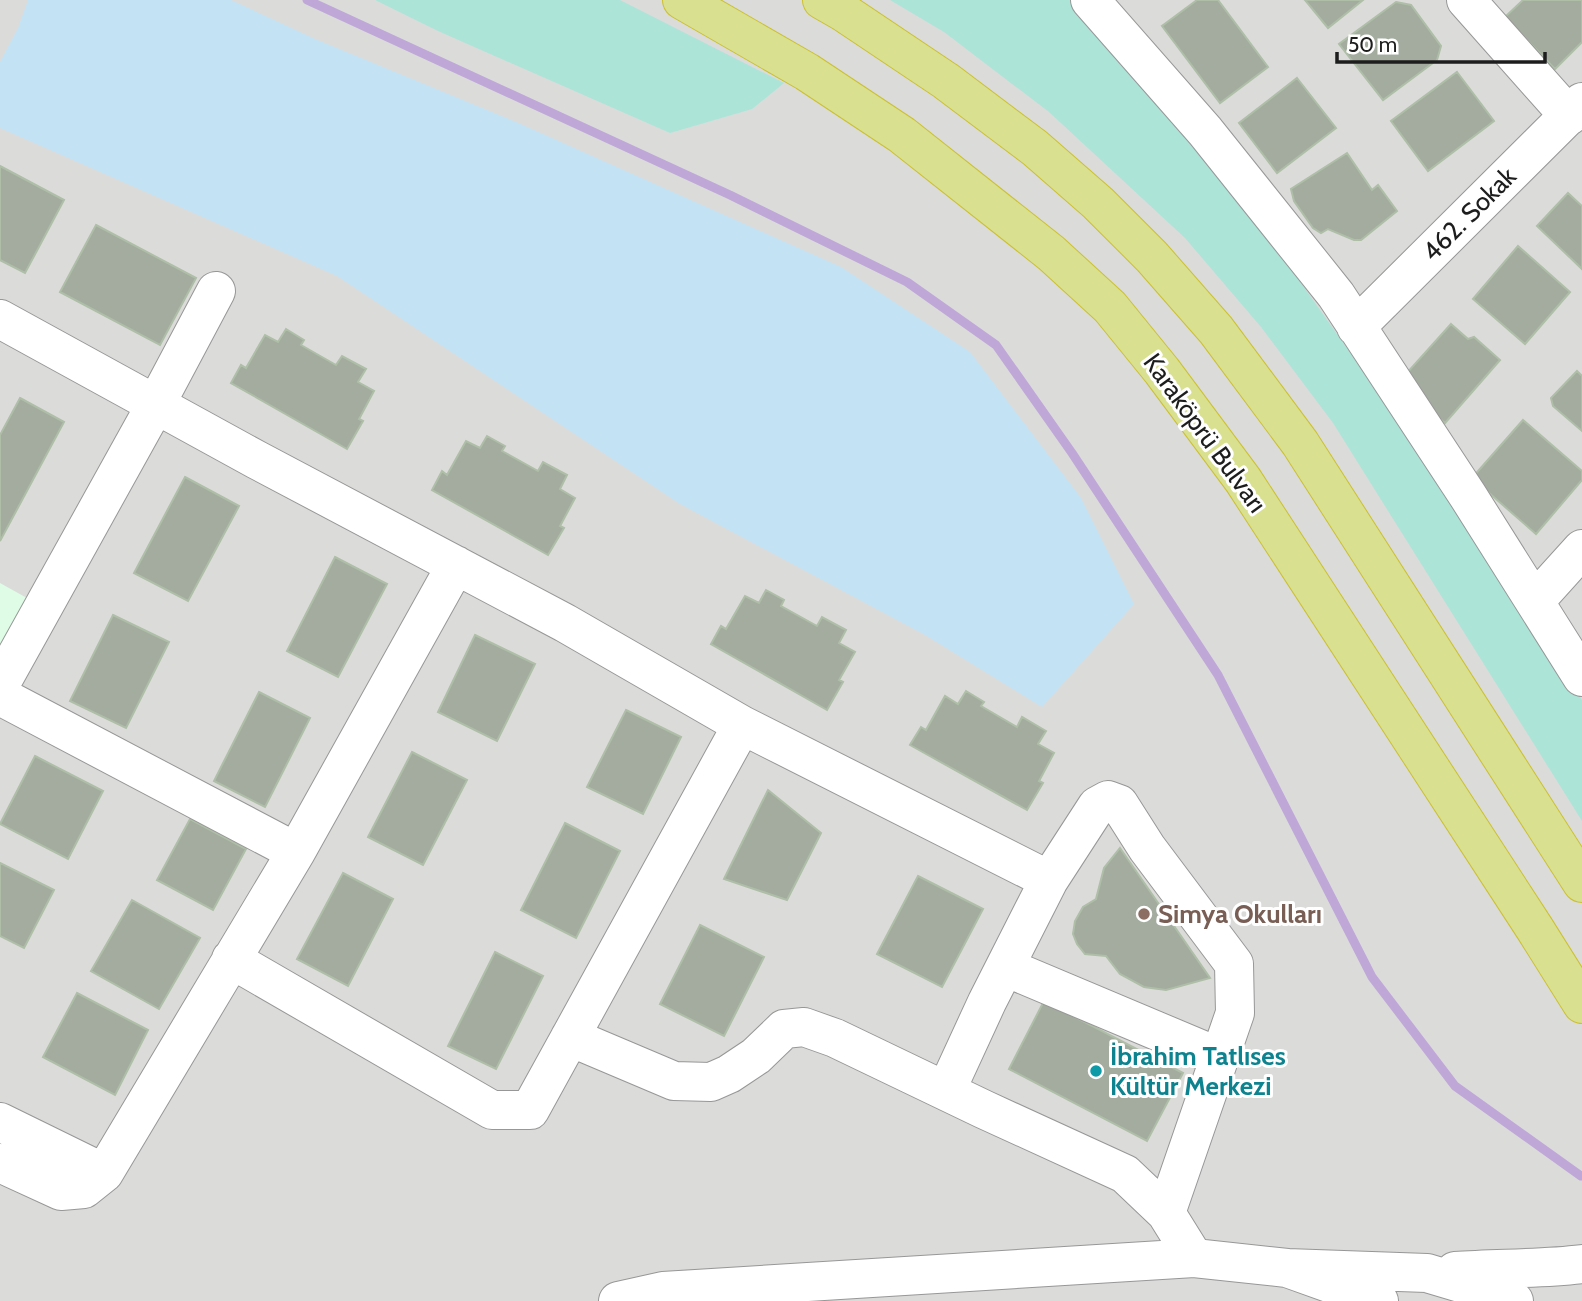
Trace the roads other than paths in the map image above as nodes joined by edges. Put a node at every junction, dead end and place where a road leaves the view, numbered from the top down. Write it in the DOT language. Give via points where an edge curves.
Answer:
graph roads {
  1 [pos="682,0"];
  2 [pos="822,0"];
  3 [pos="1090,0"];
  4 [pos="1465,0"];
  5 [pos="1575,109"];
  6 [pos="216,290"];
  7 [pos="0,319"];
  8 [pos="1356,327"];
  9 [pos="156,404"];
  10 [pos="1582,549"];
  11 [pos="456,565"];
  12 [pos="1535,601"];
  13 [pos="1582,677"];
  14 [pos="0,685"];
  15 [pos="0,696"];
  16 [pos="742,725"];
  17 [pos="296,852"];
  18 [pos="1049,880"];
  19 [pos="1582,883"];
  20 [pos="231,959"];
  21 [pos="1005,967"];
  22 [pos="1582,1004"];
  23 [pos="570,1037"];
  24 [pos="1219,1057"];
  25 [pos="946,1091"];
  26 [pos="0,1122"];
  27 [pos="0,1163"];
  28 [pos="104,1173"];
  29 [pos="1166,1213"];
  30 [pos="1194,1258"];
  31 [pos="1582,1264"];
  32 [pos="1287,1268"];
  33 [pos="1427,1273"];
  34 [pos="618,1301"];
  35 [pos="1379,1301"];
  36 [pos="1514,1301"];
  1 -- 22 [label="highway, Karaköprü Bulvarı" via="807,72 902,135 1051,253 1110,307 1243,480"];
  2 -- 19 [label="highway" via="946,81 1035,148 1152,257 1216,330 1300,443"];
  3 -- 8 [label="street" via="1205,131 1336,295"];
  4 -- 5 [label="street"];
  5 -- 8 [label="street, 462. Sokak"];
  6 -- 9 [label="street"];
  7 -- 9 [label="street"];
  8 -- 12 [label="street"];
  9 -- 11 [label="street"];
  9 -- 14 [label="street"];
  10 -- 12 [label="street"];
  11 -- 16 [label="street"];
  11 -- 17 [label="street"];
  12 -- 13 [label="street"];
  15 -- 17 [label="street"];
  16 -- 18 [label="street"];
  16 -- 23 [label="street"];
  17 -- 20 [label="street"];
  18 -- 21 [label="street"];
  18 -- 24 [label="street" via="1097,806 1108,800 1119,804 1234,964 1235,1013"];
  20 -- 23 [label="street" via="492,1110 530,1110"];
  20 -- 28 [label="street"];
  21 -- 24 [label="street"];
  21 -- 25 [label="street"];
  23 -- 25 [label="street" via="674,1081 711,1082 755,1056 784,1029 804,1027"];
  24 -- 29 [label="street"];
  25 -- 29 [label="street" via="1125,1174"];
  26 -- 28 [label="street"];
  27 -- 28 [label="street" via="61,1192 84,1189"];
  29 -- 30 [label="street"];
  30 -- 32 [label="street"];
  30 -- 34 [label="street" via="663,1292"];
  31 -- 33 [label="street"];
  32 -- 33 [label="street"];
  32 -- 35 [label="street"];
  33 -- 36 [label="street"];
}
